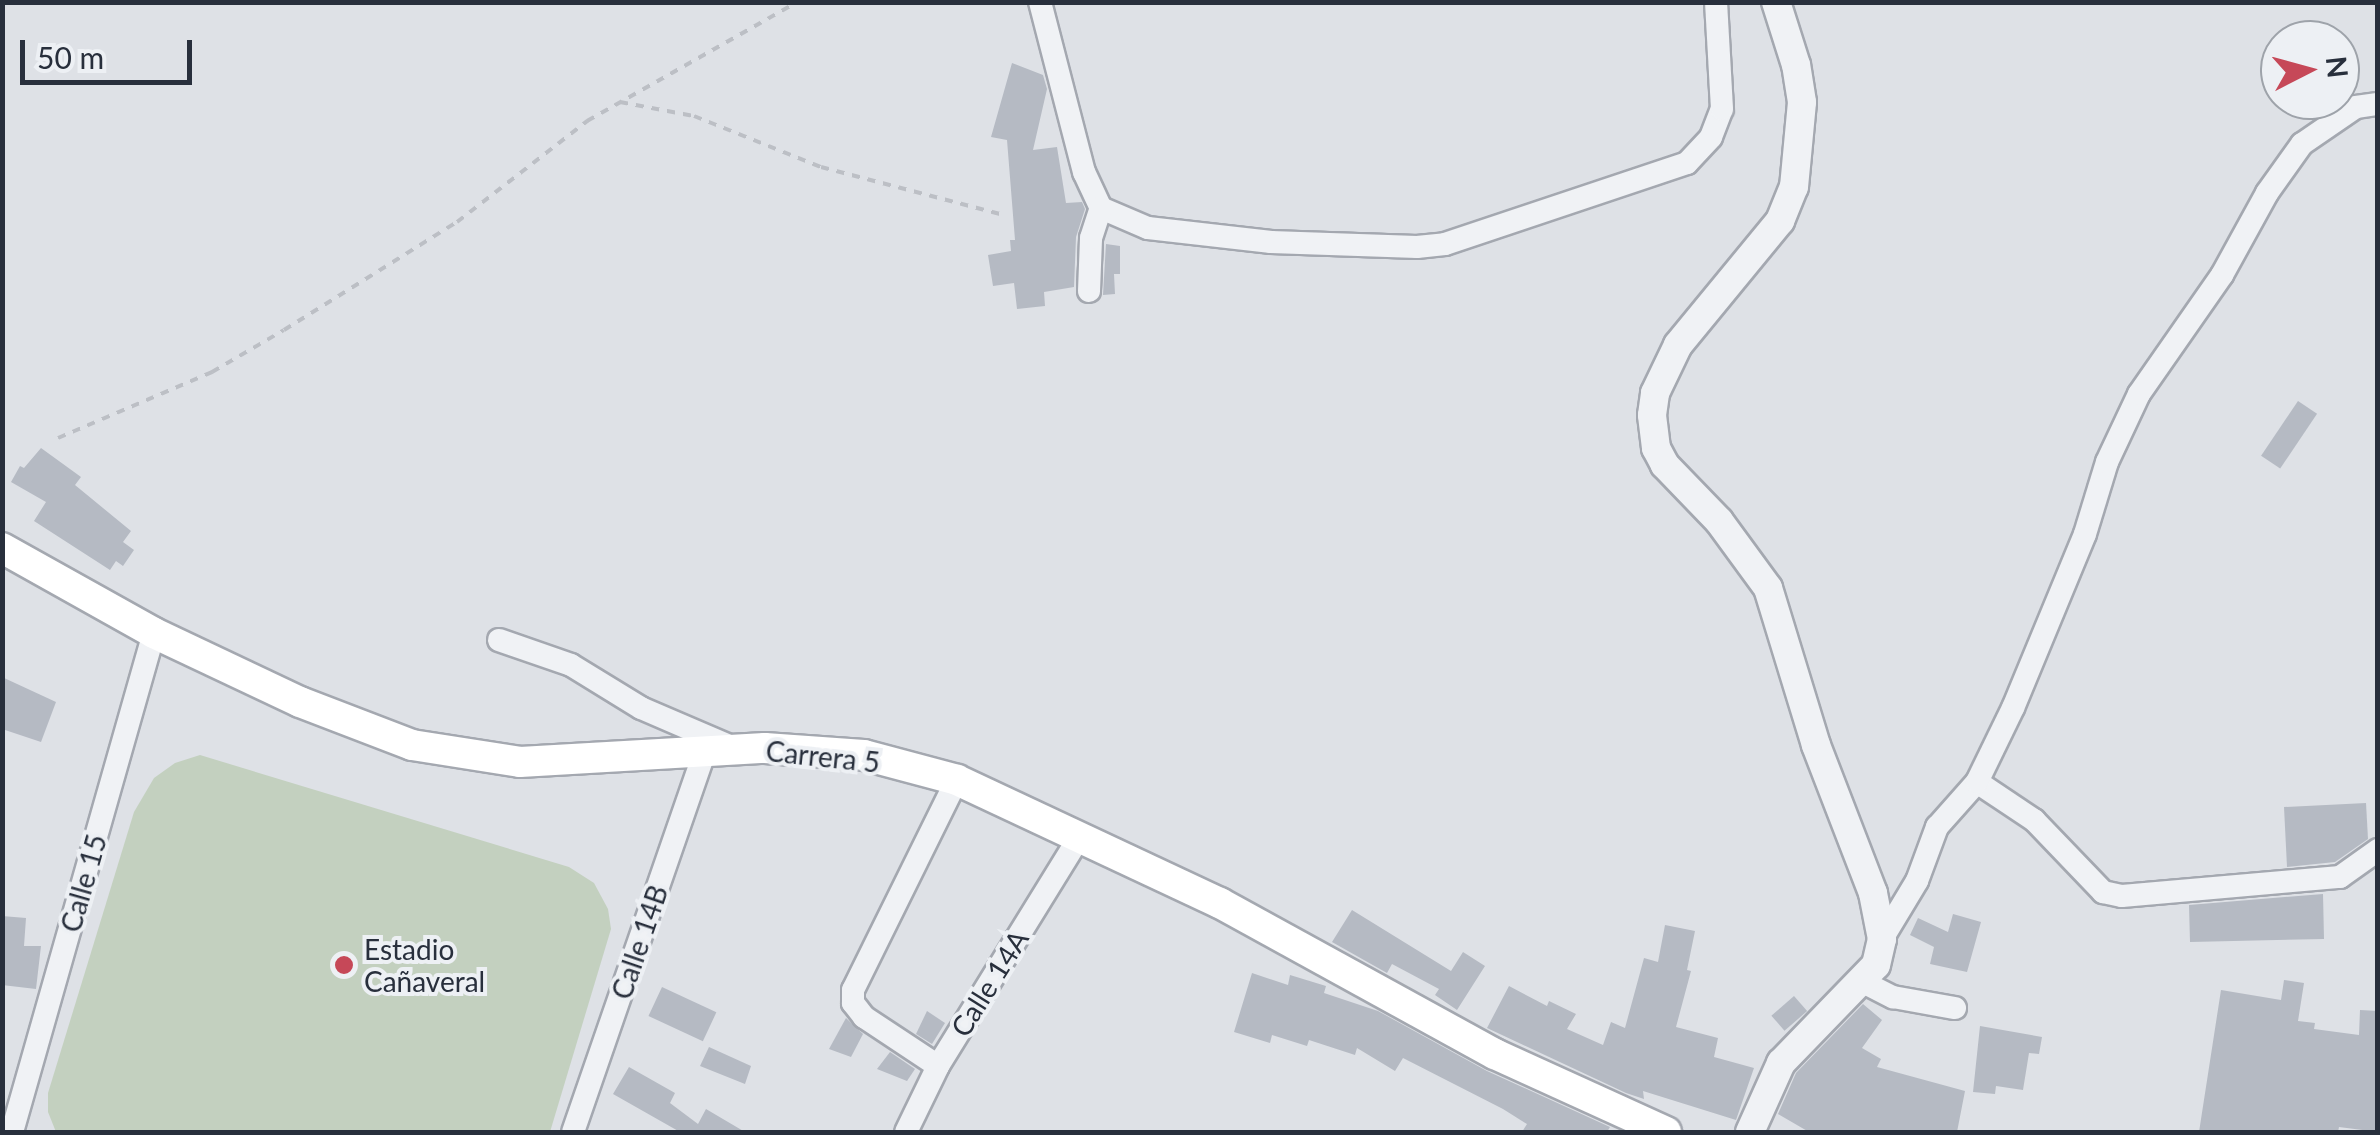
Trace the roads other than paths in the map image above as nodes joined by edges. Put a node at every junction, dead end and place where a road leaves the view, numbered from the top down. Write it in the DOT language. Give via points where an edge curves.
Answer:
graph roads {
  1 [pos="1040,2"];
  2 [pos="1716,2"];
  3 [pos="1776,2"];
  4 [pos="2378,104"];
  5 [pos="1102,208"];
  6 [pos="1089,292"];
  7 [pos="2,548"];
  8 [pos="154,633"];
  9 [pos="500,640"];
  10 [pos="742,750"];
  11 [pos="705,751"];
  12 [pos="957,780"];
  13 [pos="1977,782"];
  14 [pos="1080,836"];
  15 [pos="2378,850"];
  16 [pos="1882,940"];
  17 [pos="1861,981"];
  18 [pos="1955,1008"];
  19 [pos="938,1066"];
  20 [pos="12,1132"];
  21 [pos="573,1132"];
  22 [pos="906,1132"];
  23 [pos="1666,1132"];
  24 [pos="1750,1132"];
  1 -- 5 [label="street" via="1084,172"];
  2 -- 5 [label="street" via="1722,109 1711,137 1687,163 1417,248 1148,228"];
  3 -- 16 [label="street" via="1802,102 1794,187 1780,221 1678,346 1652,415 1665,466 1719,521 1768,588 1816,745 1873,893"];
  4 -- 13 [label="street" via="2356,107 2302,144 2139,394"];
  5 -- 6 [label="street" via="1091,238"];
  7 -- 8 [label="main road, Carrera 5"];
  8 -- 11 [label="main road, Carrera 5" via="300,702 412,745 520,762"];
  8 -- 20 [label="street, Calle 15"];
  9 -- 10 [label="street" via="570,665 641,708"];
  10 -- 11 [label="main road, Carrera 5"];
  10 -- 12 [label="main road, Carrera 5" via="864,754"];
  11 -- 21 [label="street, Calle 14B"];
  12 -- 14 [label="main road, Carrera 5"];
  12 -- 19 [label="street" via="853,990 864,1017"];
  13 -- 15 [label="street" via="2034,820 2103,892 2122,896 2340,877"];
  13 -- 16 [label="street" via="1937,828 1917,881"];
  14 -- 19 [label="street, Calle 14A"];
  14 -- 23 [label="main road, Carrera 5" via="1220,903 1495,1054"];
  16 -- 17 [label="street" via="1876,965"];
  17 -- 18 [label="street" via="1893,997"];
  17 -- 24 [label="street" via="1780,1062"];
  19 -- 22 [label="street, Calle 14A"];
}
